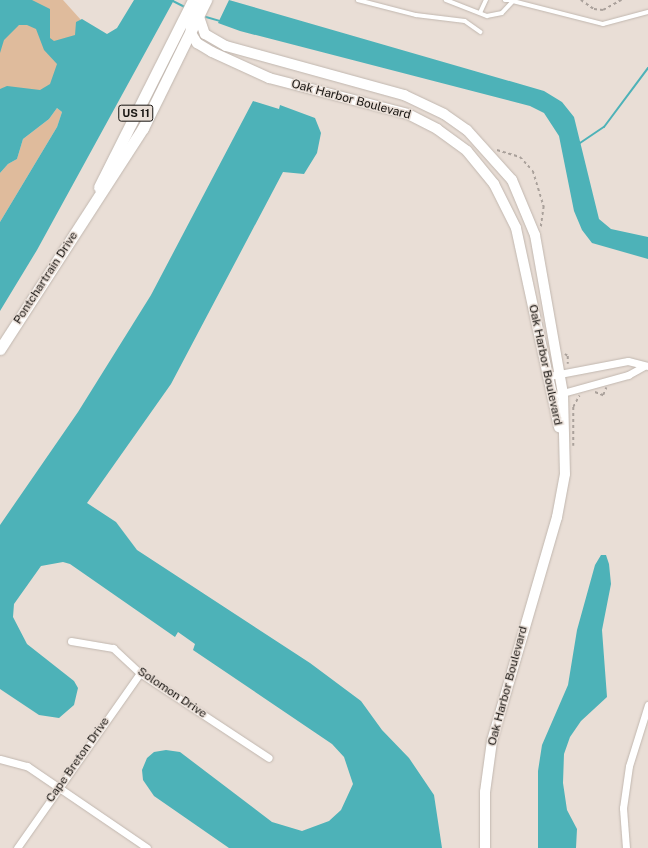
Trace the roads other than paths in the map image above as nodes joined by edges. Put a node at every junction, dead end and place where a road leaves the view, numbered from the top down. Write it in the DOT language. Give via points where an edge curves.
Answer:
graph roads {
  1 [pos="193,0"];
  2 [pos="200,0"];
  3 [pos="206,0"];
  4 [pos="358,0"];
  5 [pos="446,0"];
  6 [pos="486,0"];
  7 [pos="505,0"];
  8 [pos="514,0"];
  9 [pos="648,12"];
  10 [pos="480,13"];
  11 [pos="199,18"];
  12 [pos="481,32"];
  13 [pos="191,33"];
  14 [pos="212,52"];
  15 [pos="246,54"];
  16 [pos="180,58"];
  17 [pos="241,66"];
  18 [pos="80,227"];
  19 [pos="0,349"];
  20 [pos="646,366"];
  21 [pos="554,375"];
  22 [pos="558,394"];
  23 [pos="71,641"];
  24 [pos="140,673"];
  25 [pos="648,705"];
  26 [pos="269,758"];
  27 [pos="0,759"];
  28 [pos="58,787"];
  29 [pos="17,848"];
  30 [pos="147,848"];
  31 [pos="485,848"];
  32 [pos="626,848"];
  1 -- 18 [label="main road, Pontchartrain Drive / US 11"];
  2 -- 13 [label="street" via="190,20"];
  3 -- 11 [label="main road, Pontchartrain Drive / US 11"];
  4 -- 12 [label="lane" via="416,15 459,20"];
  5 -- 10 [label="lane"];
  6 -- 10 [label="lane"];
  7 -- 8 [label="lane"];
  8 -- 9 [label="lane" via="603,24"];
  8 -- 10 [label="lane" via="502,13 488,16"];
  11 -- 13 [label="main road, Pontchartrain Drive / US 11"];
  11 -- 15 [label="street, Oak Harbor Boulevard" via="205,34"];
  13 -- 14 [label="street, Oak Harbor Boulevard" via="197,43"];
  13 -- 16 [label="main road, Pontchartrain Drive / US 11"];
  14 -- 16 [label="street" via="190,48"];
  14 -- 17 [label="street, Oak Harbor Boulevard"];
  15 -- 17 [label="street"];
  15 -- 21 [label="street, Oak Harbor Boulevard" via="404,95 444,114 468,130 512,180 536,235"];
  16 -- 18 [label="main road, Pontchartrain Drive / US 11" via="142,128"];
  17 -- 21 [label="street, Oak Harbor Boulevard" via="269,78 408,114 437,129 467,151 494,184 516,228"];
  18 -- 19 [label="main road, Pontchartrain Drive / US 11"];
  20 -- 21 [label="street" via="628,361"];
  20 -- 22 [label="street" via="628,375"];
  21 -- 22 [label="street, Oak Harbor Boulevard"];
  22 -- 31 [label="street, Oak Harbor Boulevard" via="565,474 557,517 492,741 485,792"];
  23 -- 24 [label="street, Solomon Drive" via="113,648"];
  24 -- 26 [label="street, Solomon Drive"];
  24 -- 28 [label="street, Cape Breton Drive"];
  25 -- 32 [label="street" via="629,766 623,808"];
  27 -- 28 [label="street" via="27,766"];
  28 -- 29 [label="street, Cape Breton Drive"];
  28 -- 30 [label="street"];
}
